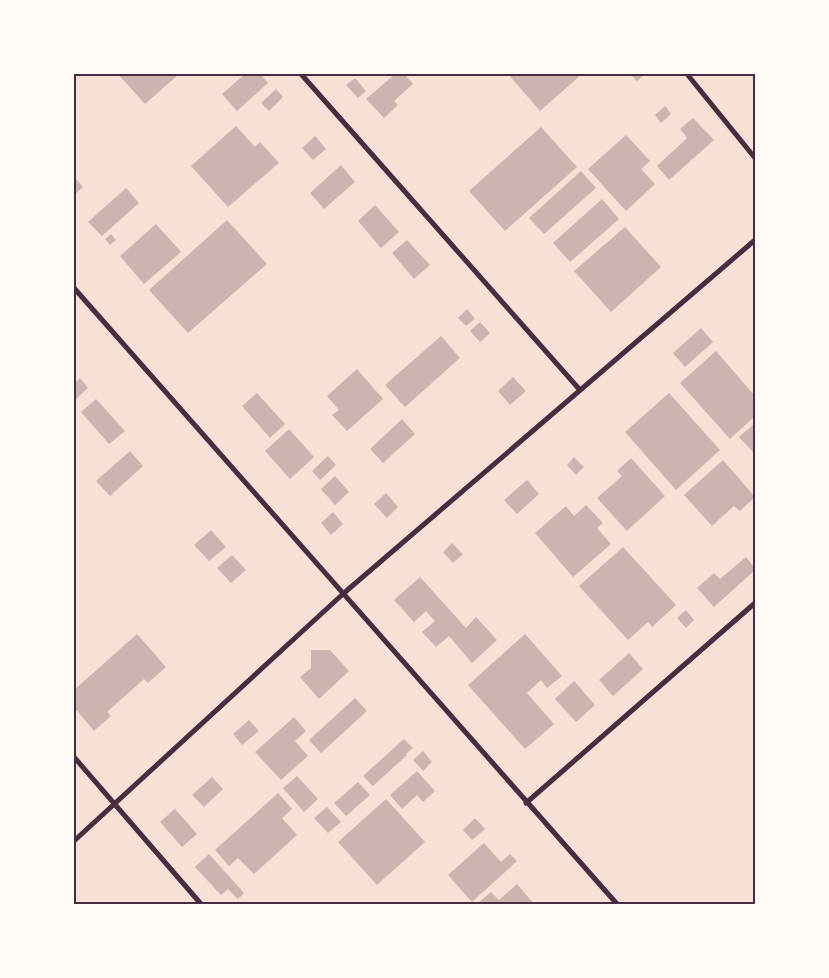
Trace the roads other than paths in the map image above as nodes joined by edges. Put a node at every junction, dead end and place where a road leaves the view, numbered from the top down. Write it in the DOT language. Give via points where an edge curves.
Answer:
graph roads {
  1 [pos="301,74"];
  2 [pos="688,74"];
  3 [pos="755,158"];
  4 [pos="755,240"];
  5 [pos="74,288"];
  6 [pos="580,390"];
  7 [pos="344,593"];
  8 [pos="755,603"];
  9 [pos="74,757"];
  10 [pos="526,803"];
  11 [pos="114,804"];
  12 [pos="74,841"];
  13 [pos="201,904"];
  14 [pos="617,904"];
  1 -- 6 [label="street"];
  2 -- 3 [label="street"];
  4 -- 6 [label="street"];
  5 -- 7 [label="street"];
  6 -- 7 [label="street"];
  7 -- 10 [label="street"];
  7 -- 11 [label="street"];
  8 -- 10 [label="street"];
  9 -- 11 [label="street"];
  10 -- 14 [label="street"];
  11 -- 12 [label="street"];
  11 -- 13 [label="street"];
}
